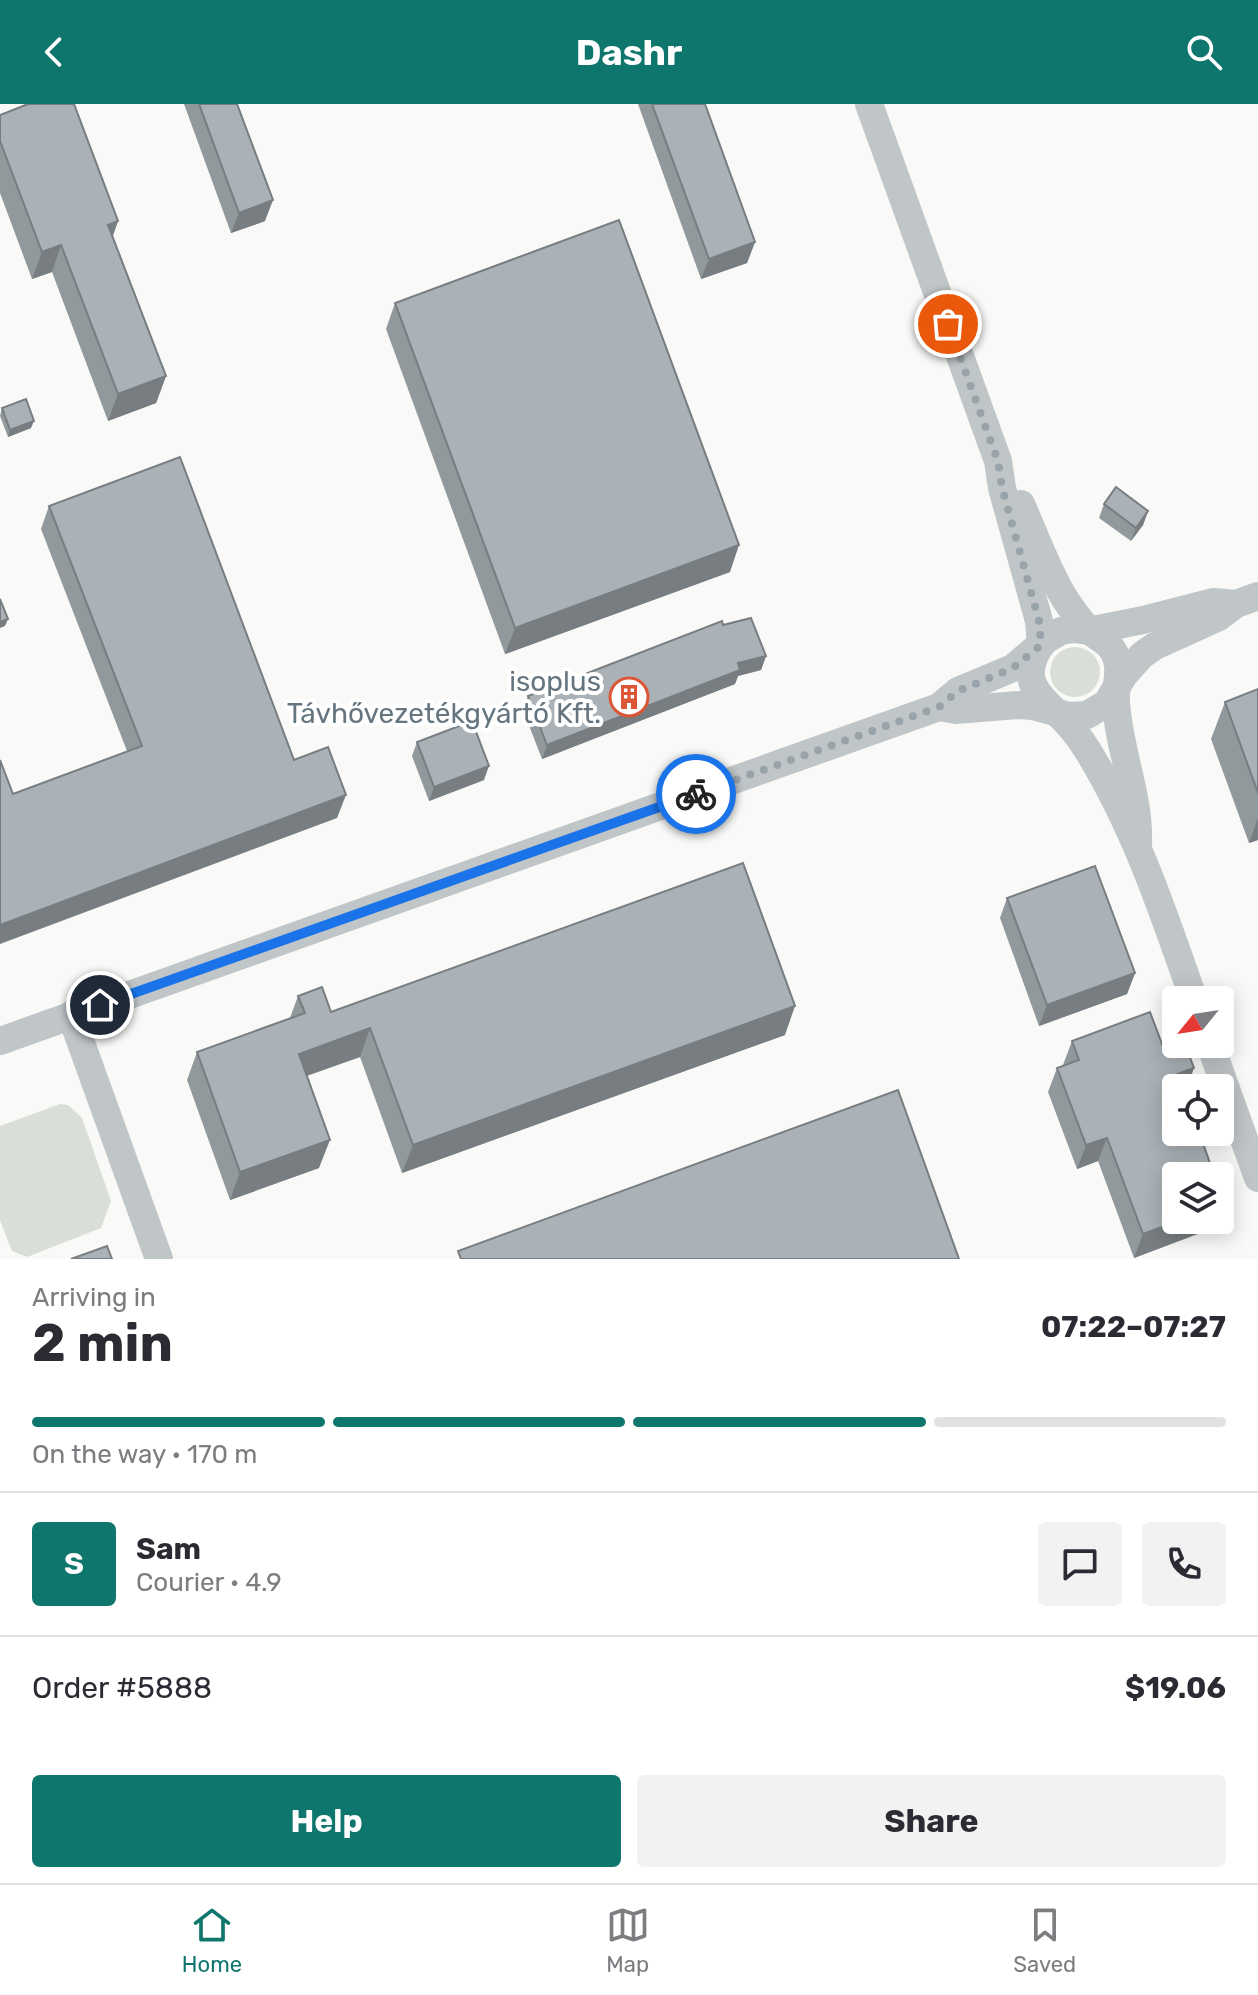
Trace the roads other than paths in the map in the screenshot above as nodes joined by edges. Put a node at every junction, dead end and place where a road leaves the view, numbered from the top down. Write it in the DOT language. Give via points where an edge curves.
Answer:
graph roads {
  1 [pos="869,104"];
  2 [pos="998,461"];
  3 [pos="1247,600"];
  4 [pos="1088,631"];
  5 [pos="1041,645"];
  6 [pos="1115,690"];
  7 [pos="939,707"];
  8 [pos="1056,712"];
  9 [pos="1138,844"];
  10 [pos="1189,986"];
  11 [pos="71,1015"];
  12 [pos="0,1041"];
  13 [pos="1215,1058"];
  14 [pos="1258,1178"];
  15 [pos="159,1259"];
  1 -- 2 [label="street"];
  2 -- 4 [label="street" via="1056,582"];
  2 -- 5 [label="street"];
  3 -- 4 [label="street" via="1213,602"];
  3 -- 6 [label="street" via="1148,651"];
  4 -- 5 [label="street" via="1061,631"];
  4 -- 6 [label="street" via="1102,638 1116,656"];
  5 -- 7 [label="street" via="1013,668 958,691"];
  5 -- 8 [label="street" via="1032,681"];
  6 -- 8 [label="street" via="1102,708 1087,715"];
  6 -- 9 [label="street" via="1120,741 1139,816"];
  7 -- 8 [label="street" via="1019,705"];
  7 -- 11 [label="street"];
  8 -- 9 [label="street" via="1087,749"];
  9 -- 10 [label="street"];
  11 -- 12 [label="street"];
  11 -- 15 [label="street"];
  13 -- 14 [label="street"];
}
